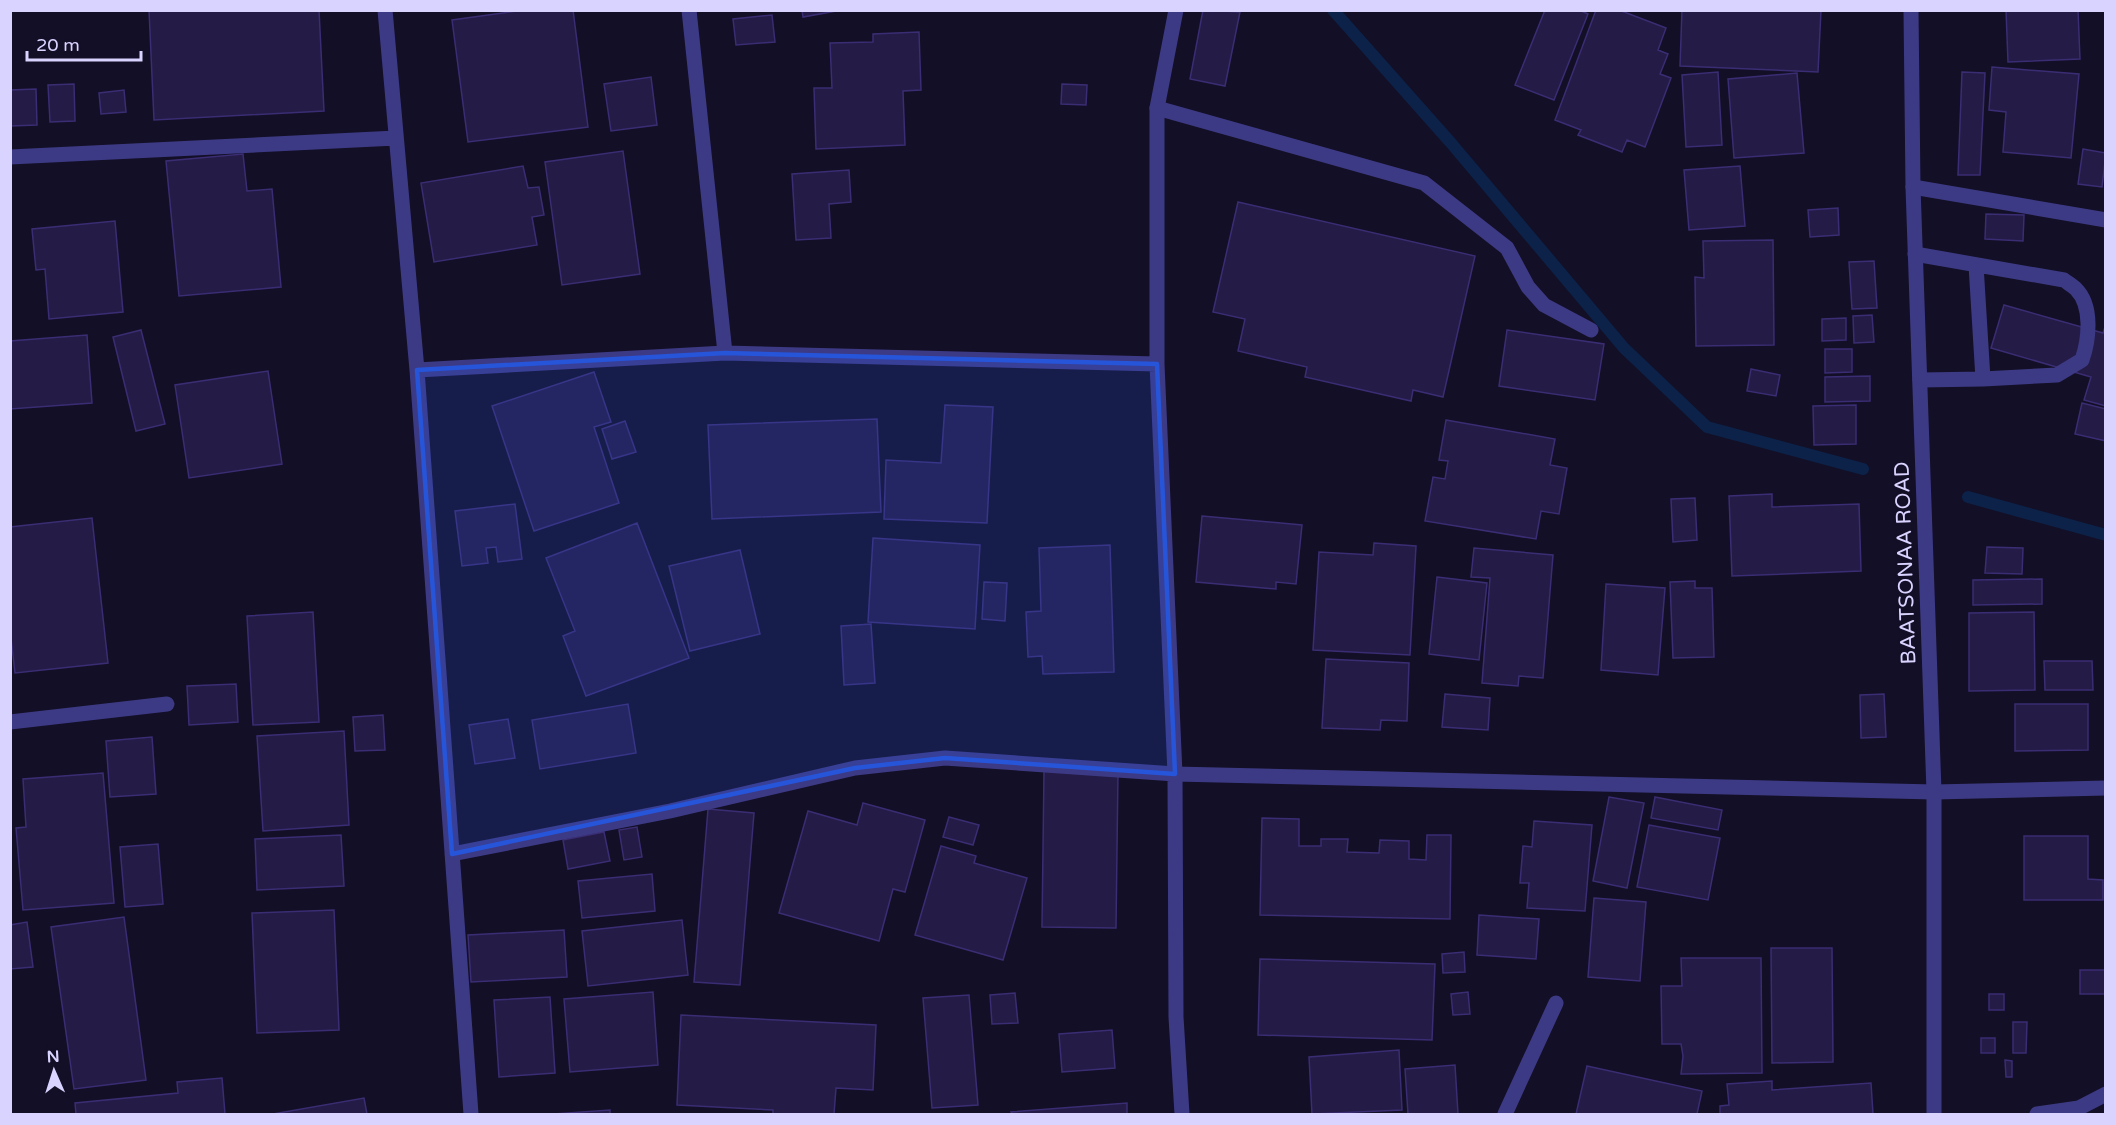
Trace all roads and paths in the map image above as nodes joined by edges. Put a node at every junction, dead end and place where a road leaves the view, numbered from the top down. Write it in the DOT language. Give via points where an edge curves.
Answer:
graph roads {
  1 [pos="385,10"];
  2 [pos="689,10"];
  3 [pos="1176,10"];
  4 [pos="1911,10"];
  5 [pos="1157,108"];
  6 [pos="396,138"];
  7 [pos="10,157"];
  8 [pos="1913,187"];
  9 [pos="2106,220"];
  10 [pos="1915,254"];
  11 [pos="1976,265"];
  12 [pos="1591,330"];
  13 [pos="725,353"];
  14 [pos="1157,364"];
  15 [pos="417,370"];
  16 [pos="1983,379"];
  17 [pos="1920,380"];
  18 [pos="167,704"];
  19 [pos="10,722"];
  20 [pos="1175,774"];
  21 [pos="2106,788"];
  22 [pos="1934,792"];
  23 [pos="452,854"];
  24 [pos="1556,1003"];
  25 [pos="2106,1094"];
  26 [pos="471,1114"];
  27 [pos="1182,1114"];
  28 [pos="1505,1114"];
  29 [pos="1934,1114"];
  30 [pos="2037,1114"];
  1 -- 6 [label="street"];
  2 -- 13 [label="street"];
  3 -- 5 [label="street"];
  4 -- 8 [label="street, BAATSONAA ROAD"];
  5 -- 12 [label="street" via="1424,183 1507,248 1528,287 1544,305"];
  5 -- 14 [label="street"];
  6 -- 7 [label="street"];
  6 -- 15 [label="street"];
  8 -- 9 [label="street"];
  8 -- 10 [label="street, BAATSONAA ROAD"];
  10 -- 11 [label="street"];
  10 -- 17 [label="street, BAATSONAA ROAD"];
  11 -- 16 [label="street"];
  11 -- 16 [label="street" via="2064,280 2086,304 2088,344 2082,360 2070,369 2056,375"];
  13 -- 14 [label="street"];
  13 -- 15 [label="street"];
  14 -- 20 [label="street"];
  15 -- 23 [label="street"];
  16 -- 17 [label="street"];
  17 -- 22 [label="street, BAATSONAA ROAD"];
  18 -- 19 [label="street"];
  20 -- 22 [label="street"];
  20 -- 23 [label="street" via="945,758 855,768 670,811"];
  20 -- 27 [label="street" via="1176,1017"];
  21 -- 22 [label="street"];
  22 -- 29 [label="street, BAATSONAA ROAD"];
  23 -- 26 [label="street"];
  24 -- 28 [label="street"];
  25 -- 30 [label="street" via="2079,1108"];
}
